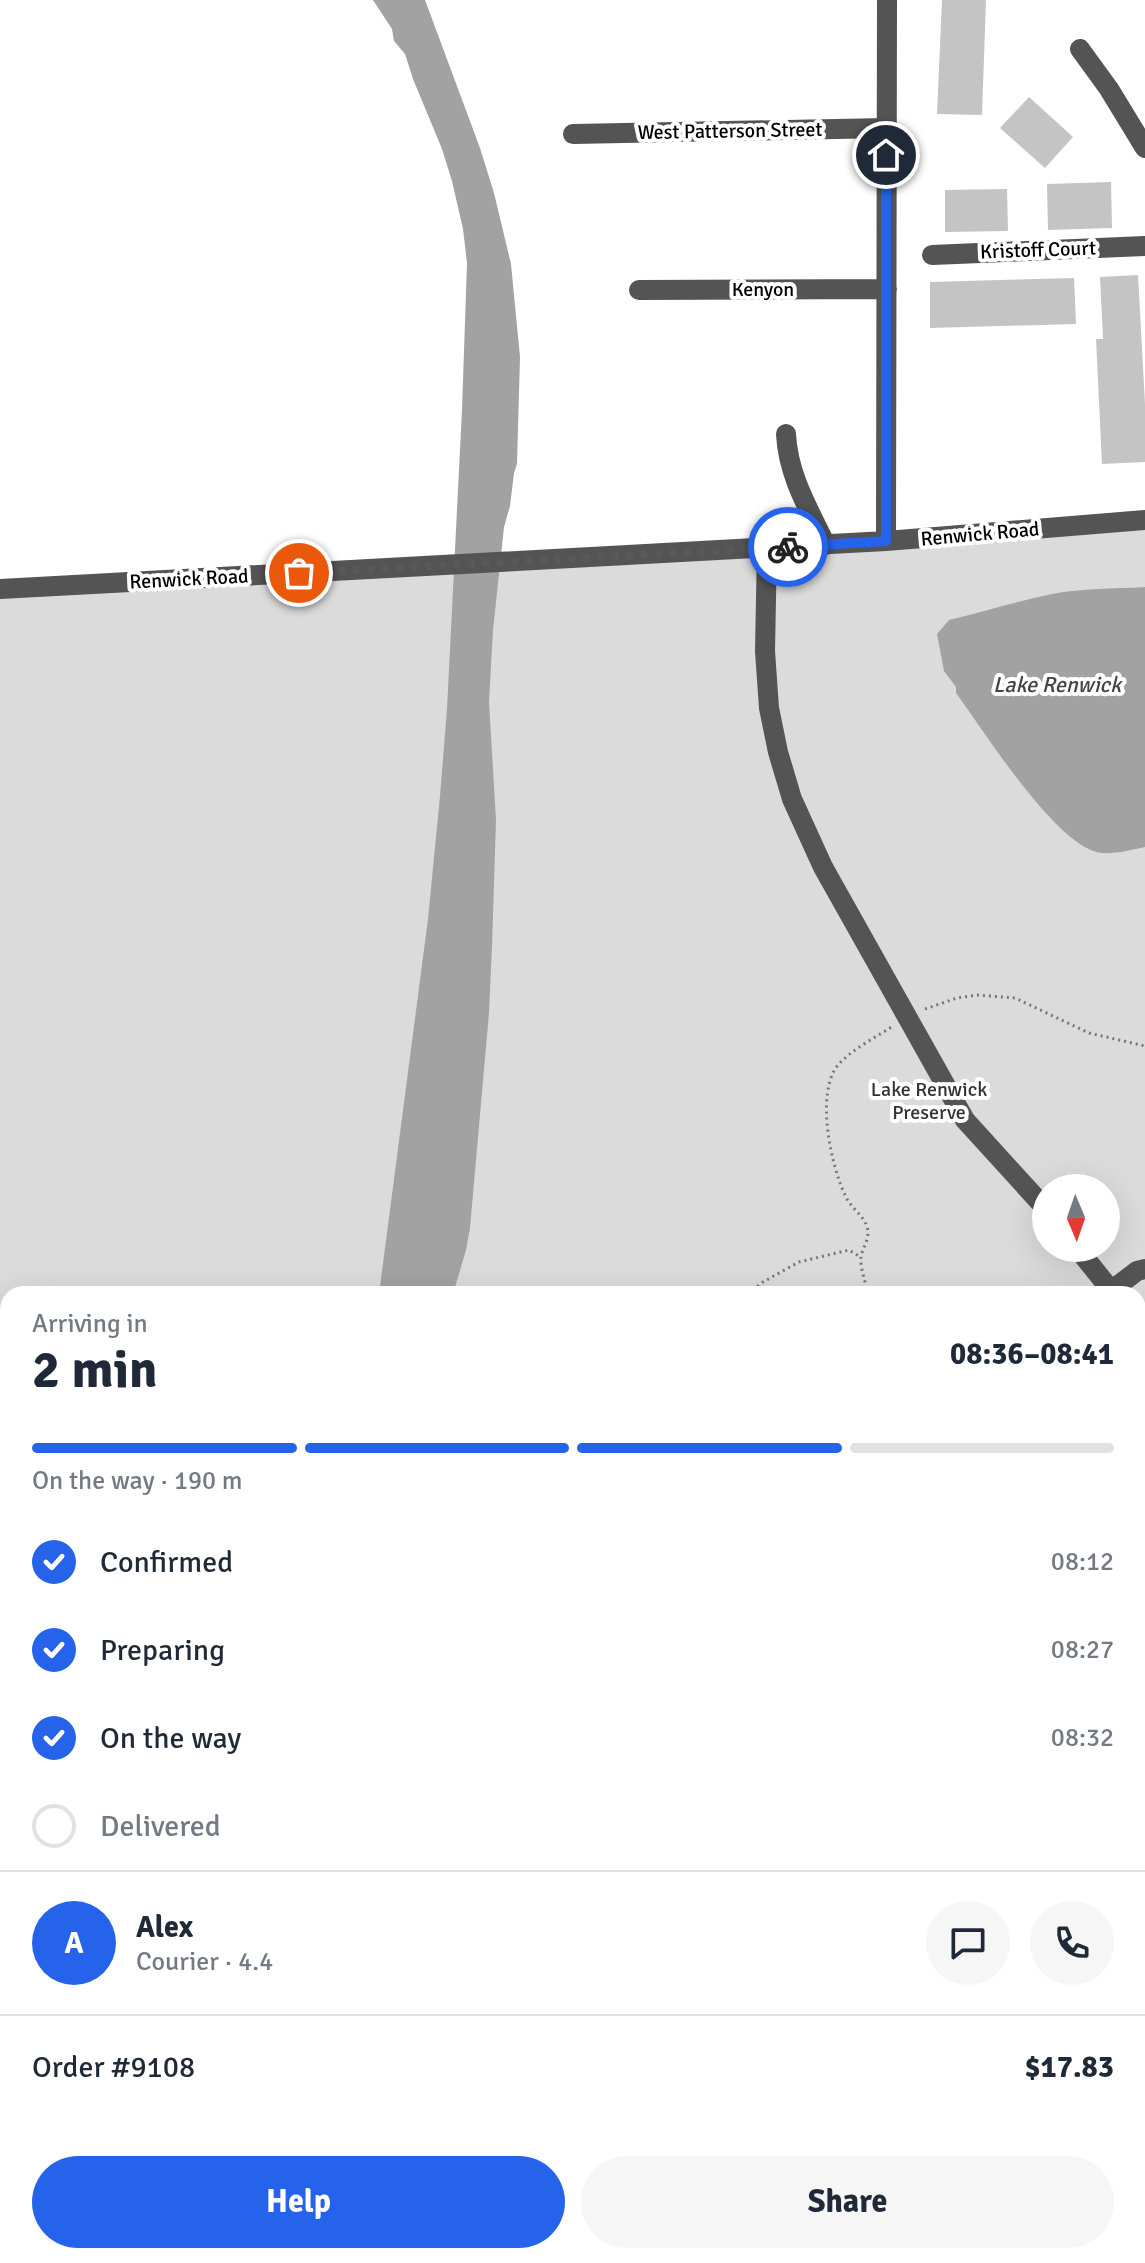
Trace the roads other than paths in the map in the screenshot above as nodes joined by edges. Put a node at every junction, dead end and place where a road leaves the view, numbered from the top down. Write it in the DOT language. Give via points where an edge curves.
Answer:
graph roads {
  1 [pos="887,0"];
  2 [pos="1080,49"];
  3 [pos="886,128"];
  4 [pos="573,134"];
  5 [pos="1145,148"];
  6 [pos="1145,246"];
  7 [pos="932,255"];
  8 [pos="887,289"];
  9 [pos="639,290"];
  10 [pos="786,434"];
  11 [pos="1145,520"];
  12 [pos="886,541"];
  13 [pos="826,545"];
  14 [pos="767,548"];
  15 [pos="0,589"];
  16 [pos="1032,1194"];
  17 [pos="1088,1262"];
  18 [pos="1145,1269"];
  19 [pos="1108,1286"];
  20 [pos="1120,1286"];
  1 -- 3 [label="street"];
  2 -- 5 [label="street"];
  3 -- 4 [label="street, West Patterson Street"];
  3 -- 8 [label="street"];
  6 -- 7 [label="street, Kristoff Court"];
  8 -- 9 [label="street, Kenyon"];
  8 -- 12 [label="street"];
  10 -- 13 [label="street" via="793,474"];
  11 -- 12 [label="street, Renwick Road"];
  12 -- 13 [label="street, Renwick Road"];
  13 -- 14 [label="street, Renwick Road"];
  14 -- 15 [label="street, Renwick Road"];
  14 -- 16 [label="street" via="769,708 792,799 823,867 965,1120"];
  17 -- 19 [label="street"];
  18 -- 20 [label="street"];
}
